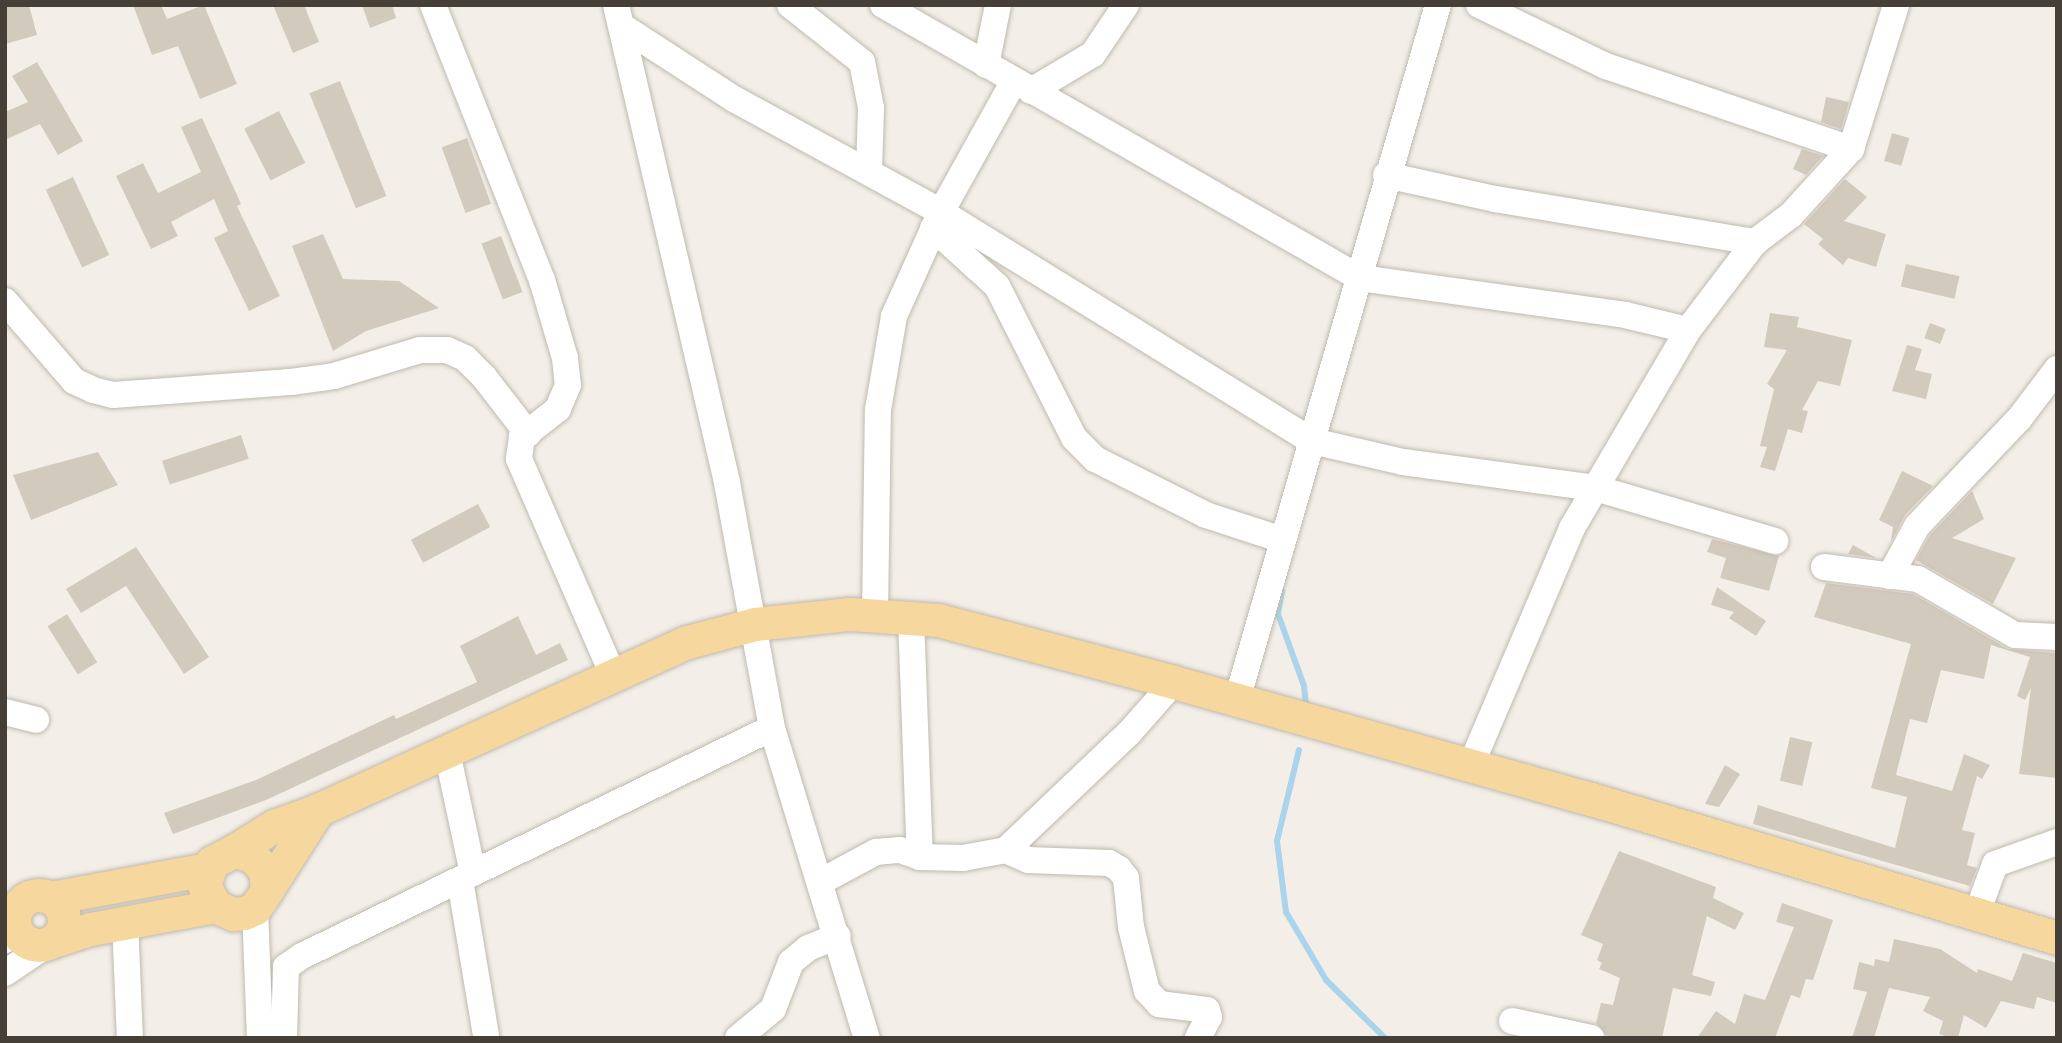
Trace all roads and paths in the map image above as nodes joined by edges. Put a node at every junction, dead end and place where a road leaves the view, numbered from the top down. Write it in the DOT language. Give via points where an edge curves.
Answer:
graph roads {
  1 [pos="433,5"];
  2 [pos="790,5"];
  3 [pos="883,5"];
  4 [pos="998,5"];
  5 [pos="1126,5"];
  6 [pos="1438,5"];
  7 [pos="1479,5"];
  8 [pos="1896,5"];
  9 [pos="620,16"];
  10 [pos="986,65"];
  11 [pos="1022,86"];
  12 [pos="1851,149"];
  13 [pos="869,170"];
  14 [pos="1386,175"];
  15 [pos="937,220"];
  16 [pos="1755,242"];
  17 [pos="1360,278"];
  18 [pos="5,301"];
  19 [pos="1688,330"];
  20 [pos="2057,369"];
  21 [pos="528,434"];
  22 [pos="1312,441"];
  23 [pos="1595,488"];
  24 [pos="1283,540"];
  25 [pos="1774,541"];
  26 [pos="1824,567"];
  27 [pos="1890,576"];
  28 [pos="875,616"];
  29 [pos="911,617"];
  30 [pos="755,624"];
  31 [pos="2057,637"];
  32 [pos="613,675"];
  33 [pos="1174,682"];
  34 [pos="1237,700"];
  35 [pos="5,712"];
  36 [pos="36,720"];
  37 [pos="772,728"];
  38 [pos="447,752"];
  39 [pos="1471,765"];
  40 [pos="318,810"];
  41 [pos="2057,842"];
  42 [pos="1006,850"];
  43 [pos="920,857"];
  44 [pos="221,860"];
  45 [pos="467,877"];
  46 [pos="820,882"];
  47 [pos="5,887"];
  48 [pos="47,896"];
  49 [pos="261,899"];
  50 [pos="218,908"];
  51 [pos="1978,913"];
  52 [pos="125,921"];
  53 [pos="10,929"];
  54 [pos="838,936"];
  55 [pos="2057,938"];
  56 [pos="50,943"];
  57 [pos="254,967"];
  58 [pos="5,973"];
  59 [pos="1512,1021"];
  60 [pos="483,1037"];
  61 [pos="130,1038"];
  62 [pos="260,1038"];
  63 [pos="284,1038"];
  64 [pos="738,1038"];
  65 [pos="867,1038"];
  66 [pos="1198,1038"];
  67 [pos="1591,1038"];
  1 -- 21 [label="street" via="542,280 565,358 568,385 558,409"];
  2 -- 13 [label="street" via="862,62 871,108"];
  3 -- 10 [label="street"];
  4 -- 10 [label="street"];
  5 -- 11 [label="street" via="1093,54"];
  6 -- 14 [label="street"];
  7 -- 12 [label="street" via="1606,66"];
  8 -- 12 [label="street"];
  9 -- 13 [label="street" via="734,99"];
  9 -- 30 [label="street"];
  10 -- 11 [label="street"];
  11 -- 15 [label="street"];
  11 -- 17 [label="street"];
  12 -- 16 [label="street" via="1791,215"];
  13 -- 15 [label="street"];
  14 -- 16 [label="street"];
  14 -- 17 [label="street"];
  15 -- 22 [label="street"];
  15 -- 24 [label="street" via="997,286 1074,438 1095,459 1206,515"];
  15 -- 28 [label="street" via="894,316 878,410"];
  16 -- 19 [label="street"];
  17 -- 19 [label="street" via="1625,315"];
  17 -- 22 [label="street"];
  18 -- 21 [label="street" via="74,381 93,390 113,395 291,382 334,376 420,350 447,349 465,358 484,377"];
  19 -- 23 [label="street"];
  20 -- 27 [label="street" via="2019,419 1917,526"];
  21 -- 32 [label="street" via="518,446 519,459"];
  22 -- 23 [label="street" via="1403,462"];
  22 -- 24 [label="street"];
  23 -- 25 [label="street"];
  23 -- 39 [label="street" via="1562,551"];
  24 -- 34 [label="street"];
  26 -- 27 [label="street"];
  27 -- 31 [label="street" via="1926,582 2015,635"];
  28 -- 29 [label="main road"];
  28 -- 30 [label="main road" via="810,616"];
  29 -- 33 [label="main road" via="938,620"];
  29 -- 43 [label="street"];
  30 -- 32 [label="main road" via="684,643"];
  30 -- 37 [label="street"];
  32 -- 38 [label="main road"];
  33 -- 34 [label="main road"];
  33 -- 42 [label="street" via="1129,733"];
  34 -- 39 [label="main road"];
  35 -- 36 [label="street"];
  37 -- 45 [label="street"];
  37 -- 46 [label="street"];
  38 -- 40 [label="main road"];
  38 -- 45 [label="street"];
  39 -- 51 [label="main road"];
  40 -- 44 [label="main road" via="274,825"];
  40 -- 49 [label="main road"];
  41 -- 51 [label="street" via="1994,864"];
  42 -- 43 [label="street" via="963,858"];
  42 -- 66 [label="street" via="1028,860 1109,863 1119,869 1126,878 1131,927 1147,991 1159,1004 1207,1010 1209,1017"];
  43 -- 46 [label="street" via="900,850 876,852"];
  44 -- 48 [label="main road"];
  44 -- 49 [label="main road" via="253,856 265,870"];
  44 -- 50 [label="main road" via="204,885"];
  45 -- 60 [label="street"];
  45 -- 63 [label="street" via="286,967"];
  46 -- 54 [label="street"];
  47 -- 48 [label="main road"];
  48 -- 53 [label="main road" via="20,902"];
  48 -- 56 [label="main road" via="64,919"];
  49 -- 50 [label="main road" via="244,913"];
  49 -- 57 [label="street"];
  50 -- 52 [label="main road"];
  50 -- 57 [label="street"];
  51 -- 55 [label="main road"];
  52 -- 56 [label="main road"];
  52 -- 61 [label="street"];
  53 -- 56 [label="main road" via="34,945"];
  54 -- 64 [label="street" via="808,948 791,962 773,1009"];
  54 -- 65 [label="street"];
  56 -- 58 [label="street"];
  57 -- 62 [label="street"];
  59 -- 67 [label="street"];
}
